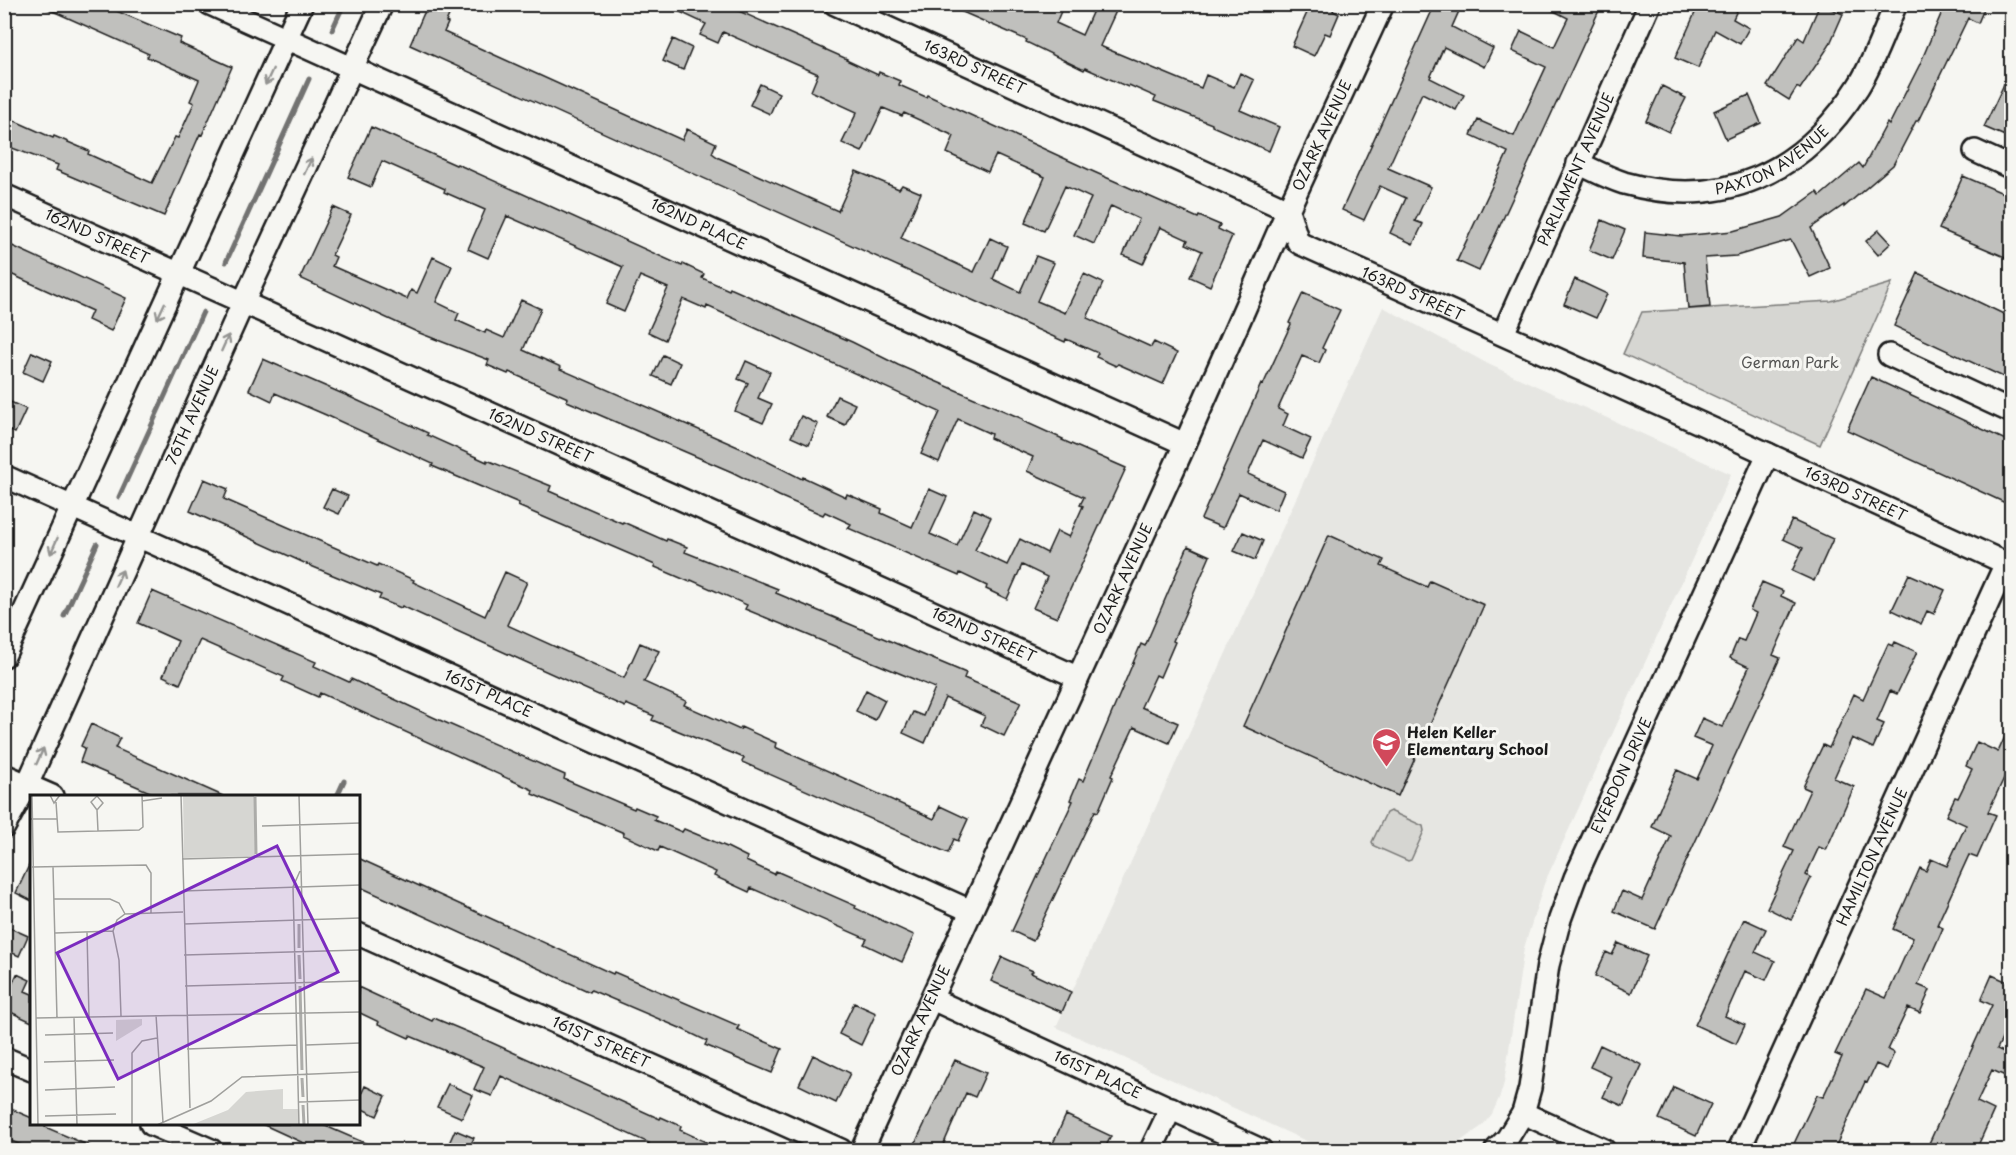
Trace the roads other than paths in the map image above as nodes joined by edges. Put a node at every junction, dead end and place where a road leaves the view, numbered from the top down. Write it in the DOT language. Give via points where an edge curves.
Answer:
graph roads {
  1 [pos="210,4"];
  2 [pos="302,4"];
  3 [pos="382,4"];
  4 [pos="835,4"];
  5 [pos="1383,4"];
  6 [pos="1650,4"];
  7 [pos="1896,4"];
  8 [pos="287,39"];
  9 [pos="353,70"];
  10 [pos="1976,152"];
  11 [pos="1578,163"];
  12 [pos="2012,168"];
  13 [pos="4,195"];
  14 [pos="1288,210"];
  15 [pos="179,273"];
  16 [pos="243,303"];
  17 [pos="1503,334"];
  18 [pos="1890,355"];
  19 [pos="2012,412"];
  20 [pos="1185,444"];
  21 [pos="1768,454"];
  22 [pos="4,476"];
  23 [pos="72,507"];
  24 [pos="138,536"];
  25 [pos="2009,564"];
  26 [pos="4,656"];
  27 [pos="1077,677"];
  28 [pos="4,775"];
  29 [pos="27,785"];
  30 [pos="50,795"];
  31 [pos="4,827"];
  32 [pos="971,911"];
  33 [pos="360,935"];
  34 [pos="932,999"];
  35 [pos="4,1058"];
  36 [pos="30,1069"];
  37 [pos="1172,1108"];
  38 [pos="1523,1113"];
  39 [pos="153,1125"];
  40 [pos="211,1150"];
  41 [pos="841,1150"];
  42 [pos="862,1150"];
  43 [pos="1151,1150"];
  44 [pos="1261,1150"];
  45 [pos="1496,1150"];
  46 [pos="1604,1150"];
  47 [pos="1739,1150"];
  1 -- 8 [label="street, 162ND PLACE"];
  2 -- 8 [label="street"];
  3 -- 9 [label="street, 76TH AVENUE"];
  4 -- 14 [label="street, 163RD STREET"];
  5 -- 14 [label="street, OZARK AVENUE"];
  6 -- 11 [label="street, PARLIAMENT AVENUE"];
  7 -- 11 [label="street, PAXTON AVENUE" via="1860,84 1841,113 1816,140 1763,176 1723,189 1678,191 1622,183"];
  8 -- 9 [label="street, 162ND PLACE"];
  8 -- 15 [label="street, one-way"];
  16 -- 9 [label="street, 76TH AVENUE, one-way"];
  9 -- 20 [label="street, 162ND PLACE"];
  10 -- 12 [label="street"];
  11 -- 17 [label="street, PARLIAMENT AVENUE"];
  13 -- 15 [label="street, 162ND STREET"];
  14 -- 17 [label="street, 163RD STREET" via="1298,242"];
  14 -- 20 [label="street, OZARK AVENUE"];
  15 -- 16 [label="street, 162ND STREET"];
  15 -- 23 [label="street, one-way"];
  24 -- 16 [label="street, 76TH AVENUE, one-way"];
  16 -- 27 [label="street, 162ND STREET"];
  17 -- 21 [label="street, 163RD STREET"];
  18 -- 19 [label="street"];
  20 -- 27 [label="street, OZARK AVENUE"];
  21 -- 25 [label="street, 163RD STREET"];
  21 -- 38 [label="street, EVERDON DRIVE" via="1575,878 1548,965"];
  22 -- 23 [label="street, 161ST PLACE"];
  23 -- 24 [label="street, 161ST PLACE"];
  23 -- 26 [label="street, one-way"];
  29 -- 24 [label="street, 76TH AVENUE, one-way"];
  24 -- 32 [label="street, 161ST PLACE"];
  25 -- 47 [label="street, HAMILTON AVENUE"];
  27 -- 32 [label="street, OZARK AVENUE"];
  28 -- 29 [label="street"];
  29 -- 30 [label="street"];
  29 -- 31 [label="street, 76TH AVENUE"];
  32 -- 34 [label="street, OZARK AVENUE"];
  33 -- 41 [label="street, 161ST STREET"];
  34 -- 37 [label="street, 161ST PLACE"];
  34 -- 42 [label="street, OZARK AVENUE"];
  35 -- 36 [label="street"];
  37 -- 43 [label="street"];
  37 -- 44 [label="street, 161ST PLACE"];
  38 -- 45 [label="street"];
  38 -- 46 [label="street"];
  39 -- 40 [label="street"];
}
